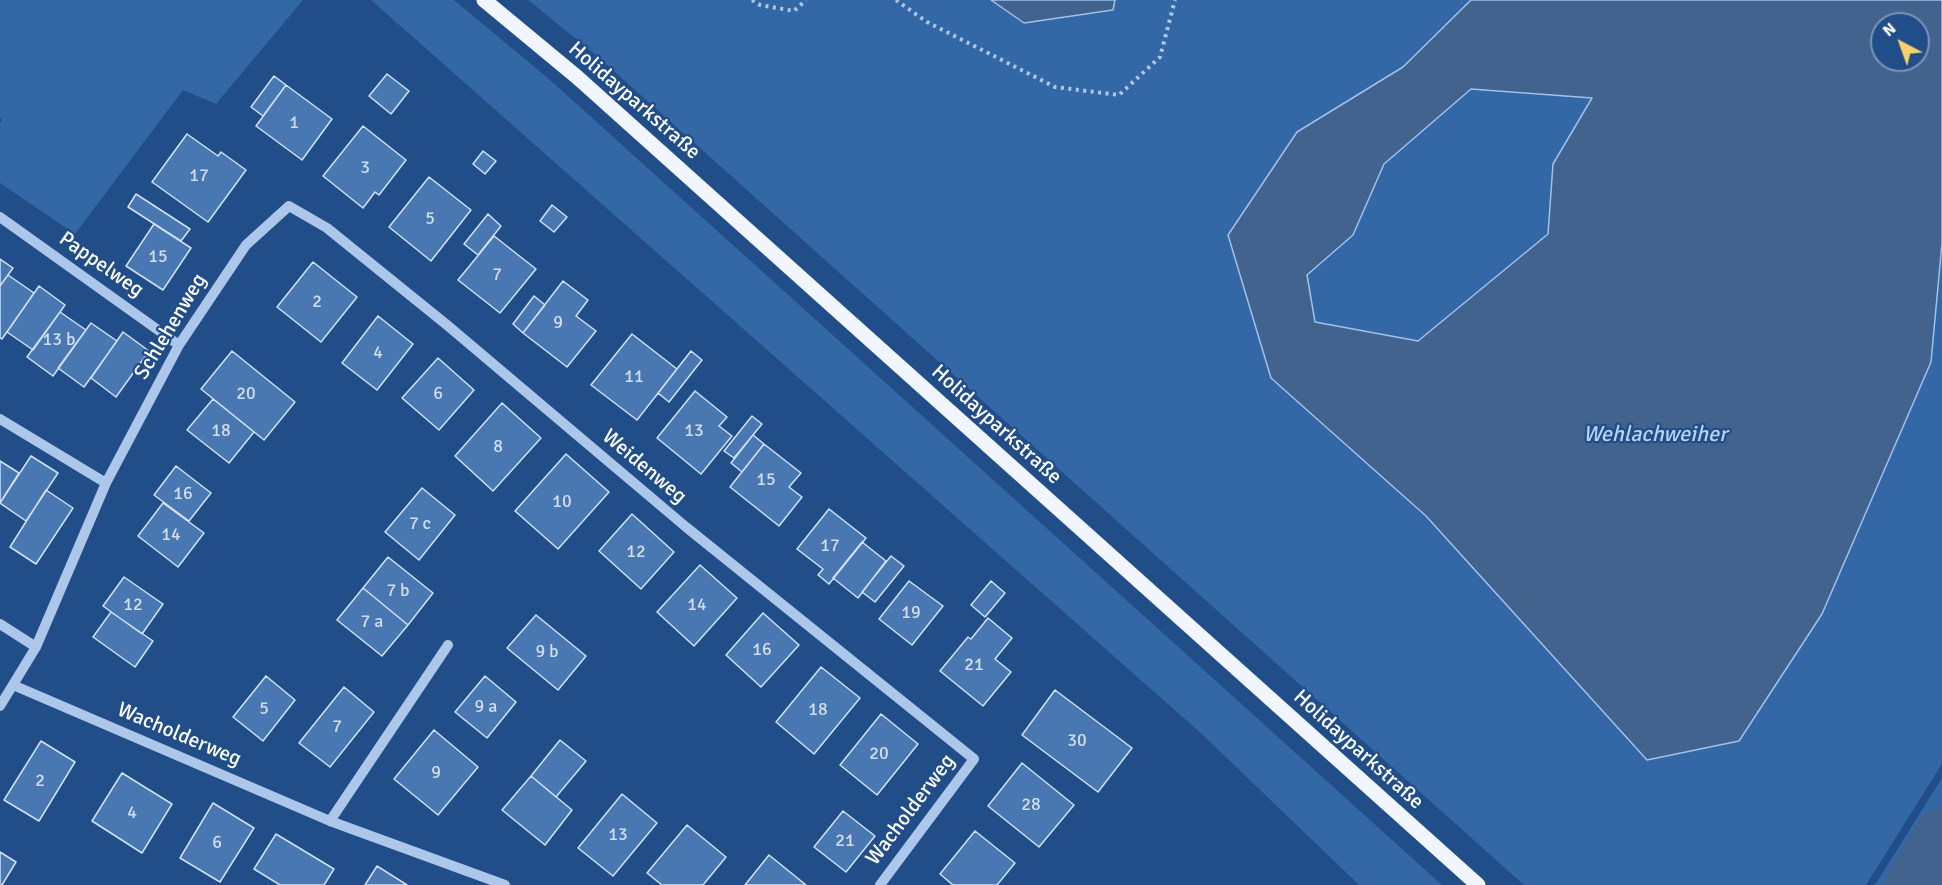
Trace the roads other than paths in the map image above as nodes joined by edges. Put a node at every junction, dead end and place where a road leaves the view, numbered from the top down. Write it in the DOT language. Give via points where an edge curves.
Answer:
graph roads {
  1 [pos="484,0"];
  2 [pos="289,206"];
  3 [pos="0,217"];
  4 [pos="179,345"];
  5 [pos="0,419"];
  6 [pos="106,483"];
  7 [pos="0,624"];
  8 [pos="448,645"];
  9 [pos="36,647"];
  10 [pos="13,685"];
  11 [pos="0,706"];
  12 [pos="974,759"];
  13 [pos="330,821"];
  14 [pos="505,885"];
  15 [pos="880,885"];
  16 [pos="1478,885"];
  1 -- 16 [label="main road, Holidayparkstraße" via="586,85"];
  2 -- 4 [label="street, Schlehenweg" via="246,245"];
  2 -- 12 [label="street, Weidenweg" via="327,228 686,527"];
  3 -- 4 [label="street, Pappelweg"];
  4 -- 6 [label="street, Schlehenweg"];
  5 -- 6 [label="street"];
  6 -- 9 [label="street, Schlehenweg"];
  7 -- 9 [label="street"];
  8 -- 13 [label="street"];
  9 -- 10 [label="street, Schlehenweg"];
  10 -- 11 [label="street, Schlehenweg"];
  10 -- 13 [label="street, Wacholderweg"];
  12 -- 15 [label="street, Wacholderweg"];
  13 -- 14 [label="street, Wacholderweg"];
}
